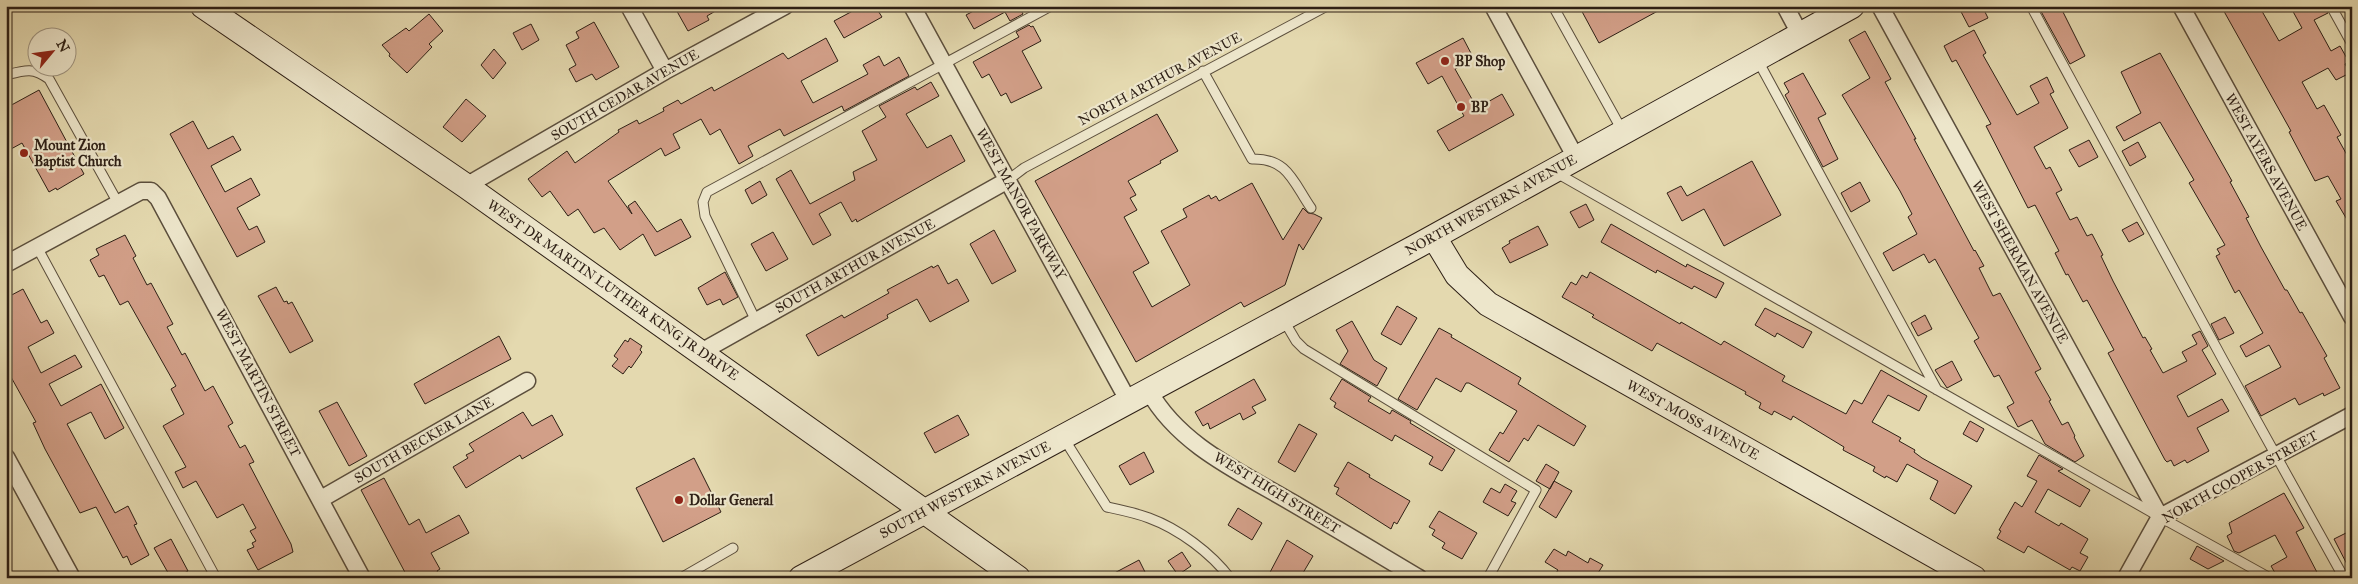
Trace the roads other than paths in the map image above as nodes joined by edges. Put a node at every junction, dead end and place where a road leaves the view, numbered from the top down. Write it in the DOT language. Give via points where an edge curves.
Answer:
graph roads {
  1 [pos="203,6"];
  2 [pos="629,6"];
  3 [pos="785,6"];
  4 [pos="912,6"];
  5 [pos="1052,6"];
  6 [pos="1327,6"];
  7 [pos="1493,6"];
  8 [pos="1553,6"];
  9 [pos="1785,6"];
  10 [pos="1852,6"];
  11 [pos="1880,6"];
  12 [pos="2031,6"];
  13 [pos="2181,6"];
  14 [pos="2331,6"];
  15 [pos="1800,34"];
  16 [pos="2352,44"];
  17 [pos="1757,58"];
  18 [pos="944,64"];
  19 [pos="665,71"];
  20 [pos="1203,71"];
  21 [pos="6,75"];
  22 [pos="1623,132"];
  23 [pos="1576,158"];
  24 [pos="1553,171"];
  25 [pos="1008,180"];
  26 [pos="466,186"];
  27 [pos="118,203"];
  28 [pos="1312,208"];
  29 [pos="1434,236"];
  30 [pos="37,247"];
  31 [pos="6,264"];
  32 [pos="2352,317"];
  33 [pos="1283,319"];
  34 [pos="756,321"];
  35 [pos="701,352"];
  36 [pos="527,381"];
  37 [pos="1937,390"];
  38 [pos="1139,396"];
  39 [pos="2352,415"];
  40 [pos="1063,437"];
  41 [pos="2277,455"];
  42 [pos="6,457"];
  43 [pos="320,499"];
  44 [pos="925,511"];
  45 [pos="2160,517"];
  46 [pos="732,548"];
  47 [pos="72,578"];
  48 [pos="216,578"];
  49 [pos="362,578"];
  50 [pos="681,578"];
  51 [pos="801,578"];
  52 [pos="1018,578"];
  53 [pos="1230,578"];
  54 [pos="1419,578"];
  55 [pos="1488,578"];
  56 [pos="1974,578"];
  57 [pos="2126,578"];
  58 [pos="2270,578"];
  59 [pos="2344,578"];
  1 -- 26 [label="main road, WEST DR MARTIN LUTHER KING JR DRIVE"];
  2 -- 19 [label="street"];
  3 -- 19 [label="street, SOUTH CEDAR AVENUE"];
  4 -- 18 [label="street, WEST MANOR PARKWAY"];
  5 -- 18 [label="lane"];
  6 -- 20 [label="lane, NORTH ARTHUR AVENUE"];
  7 -- 23 [label="street"];
  8 -- 22 [label="lane"];
  9 -- 15 [label="street"];
  10 -- 15 [label="main road, NORTH WESTERN AVENUE"];
  11 -- 45 [label="street, WEST SHERMAN AVENUE"];
  12 -- 41 [label="lane"];
  13 -- 32 [label="street, WEST AYERS AVENUE"];
  14 -- 16 [label="lane"];
  15 -- 17 [label="main road, NORTH WESTERN AVENUE"];
  17 -- 22 [label="main road, NORTH WESTERN AVENUE"];
  17 -- 37 [label="lane"];
  18 -- 25 [label="street, WEST MANOR PARKWAY"];
  18 -- 34 [label="lane" via="707,192 702,202 705,216"];
  19 -- 26 [label="street, SOUTH CEDAR AVENUE"];
  20 -- 25 [label="lane, NORTH ARTHUR AVENUE" via="1024,168"];
  20 -- 28 [label="lane" via="1252,159 1267,159 1286,169"];
  21 -- 27 [label="lane" via="25,70 39,71 49,78"];
  22 -- 23 [label="main road, NORTH WESTERN AVENUE"];
  23 -- 24 [label="main road, NORTH WESTERN AVENUE"];
  24 -- 29 [label="main road, NORTH WESTERN AVENUE"];
  24 -- 37 [label="lane"];
  25 -- 34 [label="street, SOUTH ARTHUR AVENUE"];
  25 -- 38 [label="street, WEST MANOR PARKWAY"];
  26 -- 35 [label="main road, WEST DR MARTIN LUTHER KING JR DRIVE"];
  27 -- 30 [label="street"];
  27 -- 43 [label="street, WEST MARTIN STREET" via="141,191 151,191 163,207"];
  29 -- 33 [label="main road, NORTH WESTERN AVENUE"];
  29 -- 56 [label="main road, WEST MOSS AVENUE" via="1456,275 1488,304"];
  30 -- 31 [label="street"];
  30 -- 48 [label="lane"];
  33 -- 38 [label="main road, NORTH WESTERN AVENUE"];
  33 -- 55 [label="lane" via="1304,349 1536,490"];
  34 -- 35 [label="street, SOUTH ARTHUR AVENUE"];
  35 -- 44 [label="main road, WEST DR MARTIN LUTHER KING JR DRIVE"];
  36 -- 43 [label="street, SOUTH BECKER LANE"];
  37 -- 45 [label="lane"];
  38 -- 40 [label="main road, SOUTH WESTERN AVENUE"];
  38 -- 54 [label="street, WEST HIGH STREET" via="1158,407 1180,430 1213,456"];
  39 -- 41 [label="street, NORTH COOPER STREET"];
  40 -- 44 [label="main road, SOUTH WESTERN AVENUE"];
  40 -- 53 [label="lane" via="1107,507 1149,518 1182,536 1202,550"];
  41 -- 45 [label="street, NORTH COOPER STREET"];
  41 -- 59 [label="lane"];
  42 -- 47 [label="street"];
  43 -- 49 [label="street, WEST MARTIN STREET"];
  44 -- 51 [label="main road, SOUTH WESTERN AVENUE"];
  44 -- 52 [label="main road, WEST DR MARTIN LUTHER KING JR DRIVE"];
  45 -- 57 [label="street, NORTH COOPER STREET"];
  45 -- 58 [label="lane"];
  46 -- 50 [label="lane"];
}
